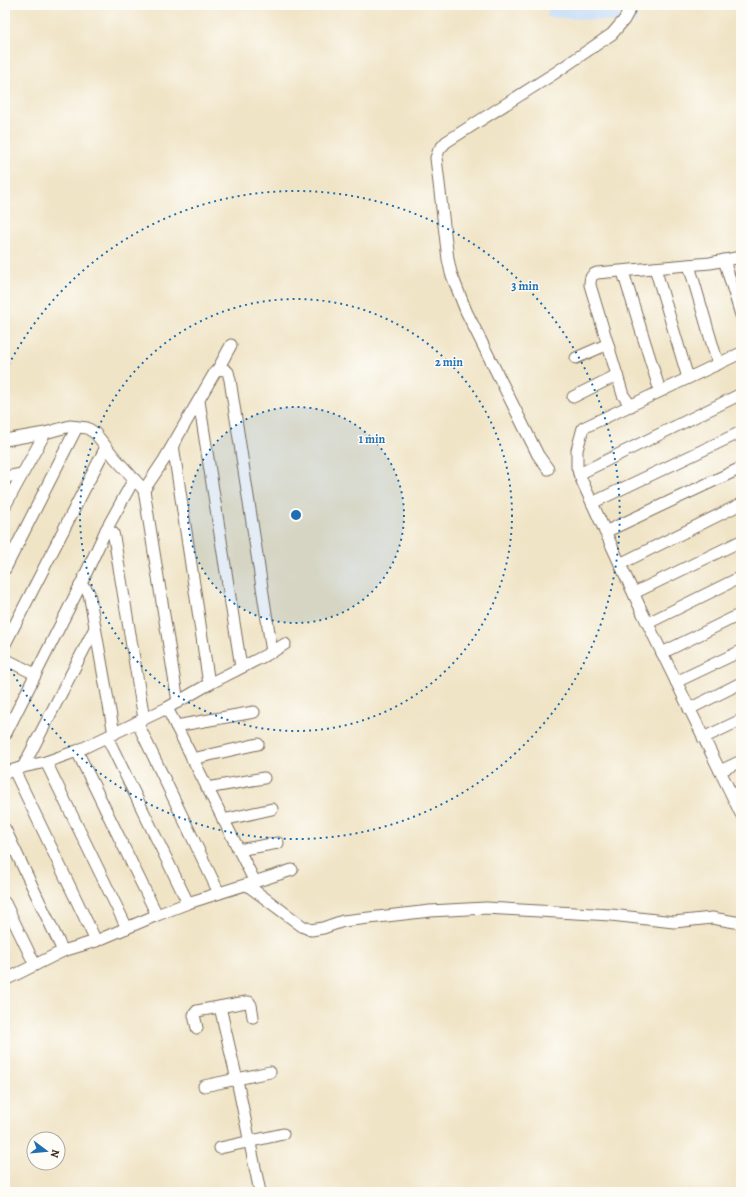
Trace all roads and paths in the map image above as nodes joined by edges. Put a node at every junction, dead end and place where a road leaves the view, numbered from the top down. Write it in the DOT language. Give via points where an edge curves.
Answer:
graph roads {
  1 [pos="632,5"];
  2 [pos="741,257"];
  3 [pos="724,260"];
  4 [pos="689,265"];
  5 [pos="655,268"];
  6 [pos="623,272"];
  7 [pos="741,315"];
  8 [pos="608,344"];
  9 [pos="231,345"];
  10 [pos="741,353"];
  11 [pos="576,358"];
  12 [pos="718,364"];
  13 [pos="218,369"];
  14 [pos="617,375"];
  15 [pos="688,378"];
  16 [pos="660,391"];
  17 [pos="741,394"];
  18 [pos="574,397"];
  19 [pos="199,401"];
  20 [pos="631,406"];
  21 [pos="77,427"];
  22 [pos="741,432"];
  23 [pos="45,433"];
  24 [pos="5,440"];
  25 [pos="173,445"];
  26 [pos="106,447"];
  27 [pos="741,468"];
  28 [pos="548,469"];
  29 [pos="22,474"];
  30 [pos="579,474"];
  31 [pos="5,477"];
  32 [pos="134,479"];
  33 [pos="144,490"];
  34 [pos="592,503"];
  35 [pos="741,504"];
  36 [pos="5,506"];
  37 [pos="106,530"];
  38 [pos="605,532"];
  39 [pos="741,541"];
  40 [pos="620,564"];
  41 [pos="5,569"];
  42 [pos="741,577"];
  43 [pos="80,586"];
  44 [pos="634,593"];
  45 [pos="741,614"];
  46 [pos="648,623"];
  47 [pos="95,628"];
  48 [pos="5,644"];
  49 [pos="285,644"];
  50 [pos="741,651"];
  51 [pos="272,652"];
  52 [pos="662,653"];
  53 [pos="5,659"];
  54 [pos="241,668"];
  55 [pos="35,674"];
  56 [pos="676,682"];
  57 [pos="741,683"];
  58 [pos="209,684"];
  59 [pos="178,702"];
  60 [pos="167,708"];
  61 [pos="689,709"];
  62 [pos="254,712"];
  63 [pos="741,720"];
  64 [pos="140,721"];
  65 [pos="176,726"];
  66 [pos="5,735"];
  67 [pos="110,735"];
  68 [pos="704,738"];
  69 [pos="258,744"];
  70 [pos="77,751"];
  71 [pos="192,759"];
  72 [pos="741,761"];
  73 [pos="46,762"];
  74 [pos="14,770"];
  75 [pos="720,771"];
  76 [pos="264,778"];
  77 [pos="207,788"];
  78 [pos="737,795"];
  79 [pos="272,809"];
  80 [pos="741,814"];
  81 [pos="223,820"];
  82 [pos="5,829"];
  83 [pos="278,842"];
  84 [pos="238,850"];
  85 [pos="292,870"];
  86 [pos="251,884"];
  87 [pos="219,893"];
  88 [pos="5,903"];
  89 [pos="188,903"];
  90 [pos="157,915"];
  91 [pos="741,923"];
  92 [pos="127,928"];
  93 [pos="96,941"];
  94 [pos="63,951"];
  95 [pos="35,965"];
  96 [pos="5,980"];
  97 [pos="220,1007"];
  98 [pos="253,1017"];
  99 [pos="197,1028"];
  100 [pos="270,1072"];
  101 [pos="237,1080"];
  102 [pos="204,1086"];
  103 [pos="283,1134"];
  104 [pos="249,1142"];
  105 [pos="220,1148"];
  106 [pos="260,1192"];
  1 -- 28 [label="street" via="612,34 446,142 436,158 451,273 473,324 538,455"];
  2 -- 3 [label="street"];
  3 -- 4 [label="street"];
  3 -- 7 [label="street"];
  4 -- 5 [label="street"];
  4 -- 12 [label="street"];
  5 -- 6 [label="street"];
  5 -- 15 [label="street"];
  6 -- 8 [label="street" via="597,273 590,278"];
  6 -- 16 [label="street"];
  8 -- 11 [label="street"];
  8 -- 14 [label="street"];
  9 -- 13 [label="street"];
  10 -- 12 [label="street"];
  12 -- 15 [label="street"];
  13 -- 19 [label="street"];
  13 -- 51 [label="street" via="228,372 230,380"];
  14 -- 18 [label="street"];
  14 -- 20 [label="street" via="623,395"];
  15 -- 16 [label="street"];
  16 -- 20 [label="street"];
  17 -- 30 [label="street"];
  19 -- 25 [label="street"];
  19 -- 54 [label="street"];
  20 -- 30 [label="street" via="583,428 577,450"];
  21 -- 23 [label="street" via="70,426"];
  21 -- 26 [label="street" via="87,428 95,433"];
  21 -- 41 [label="street"];
  22 -- 34 [label="street"];
  23 -- 24 [label="street"];
  23 -- 29 [label="street"];
  25 -- 33 [label="street"];
  25 -- 58 [label="street"];
  26 -- 32 [label="street"];
  26 -- 48 [label="street"];
  27 -- 38 [label="street"];
  29 -- 31 [label="street"];
  29 -- 36 [label="street"];
  30 -- 34 [label="street"];
  32 -- 33 [label="street"];
  32 -- 37 [label="street"];
  33 -- 59 [label="street"];
  34 -- 38 [label="street"];
  35 -- 40 [label="street"];
  37 -- 43 [label="street"];
  37 -- 64 [label="street" via="113,533 114,537"];
  38 -- 40 [label="street"];
  39 -- 44 [label="street"];
  40 -- 44 [label="street"];
  42 -- 46 [label="street"];
  43 -- 47 [label="street" via="89,593"];
  43 -- 55 [label="street"];
  44 -- 46 [label="street"];
  45 -- 52 [label="street"];
  46 -- 52 [label="street"];
  47 -- 67 [label="street"];
  47 -- 74 [label="street"];
  49 -- 51 [label="street"];
  50 -- 56 [label="street"];
  51 -- 54 [label="street"];
  52 -- 56 [label="street"];
  53 -- 55 [label="street"];
  54 -- 58 [label="street"];
  55 -- 66 [label="street"];
  56 -- 61 [label="street"];
  57 -- 61 [label="street"];
  58 -- 59 [label="street"];
  59 -- 60 [label="street"];
  60 -- 64 [label="street"];
  60 -- 65 [label="street"];
  61 -- 68 [label="street"];
  62 -- 65 [label="street"];
  63 -- 68 [label="street"];
  64 -- 67 [label="street"];
  64 -- 87 [label="street"];
  65 -- 71 [label="street"];
  67 -- 70 [label="street"];
  67 -- 89 [label="street"];
  68 -- 75 [label="street"];
  69 -- 71 [label="street"];
  70 -- 73 [label="street"];
  70 -- 90 [label="street"];
  71 -- 77 [label="street"];
  72 -- 75 [label="street"];
  73 -- 74 [label="street"];
  73 -- 92 [label="street"];
  74 -- 93 [label="street"];
  75 -- 78 [label="street"];
  76 -- 77 [label="street"];
  77 -- 81 [label="street"];
  78 -- 80 [label="street"];
  79 -- 81 [label="street"];
  81 -- 84 [label="street"];
  82 -- 94 [label="street"];
  83 -- 84 [label="street"];
  84 -- 86 [label="street"];
  85 -- 86 [label="street"];
  86 -- 87 [label="street"];
  86 -- 91 [label="street" via="302,926 311,930 344,921 430,911 486,908 611,915 674,922 712,918"];
  87 -- 89 [label="street"];
  88 -- 95 [label="street"];
  89 -- 90 [label="street"];
  90 -- 92 [label="street"];
  92 -- 93 [label="street"];
  93 -- 94 [label="street"];
  94 -- 95 [label="street"];
  95 -- 96 [label="street"];
  97 -- 98 [label="street" via="249,1002"];
  97 -- 99 [label="street" via="197,1011"];
  97 -- 101 [label="street"];
  100 -- 101 [label="street"];
  101 -- 102 [label="street"];
  101 -- 104 [label="street"];
  103 -- 104 [label="street"];
  104 -- 105 [label="street"];
  104 -- 106 [label="street"];
}
